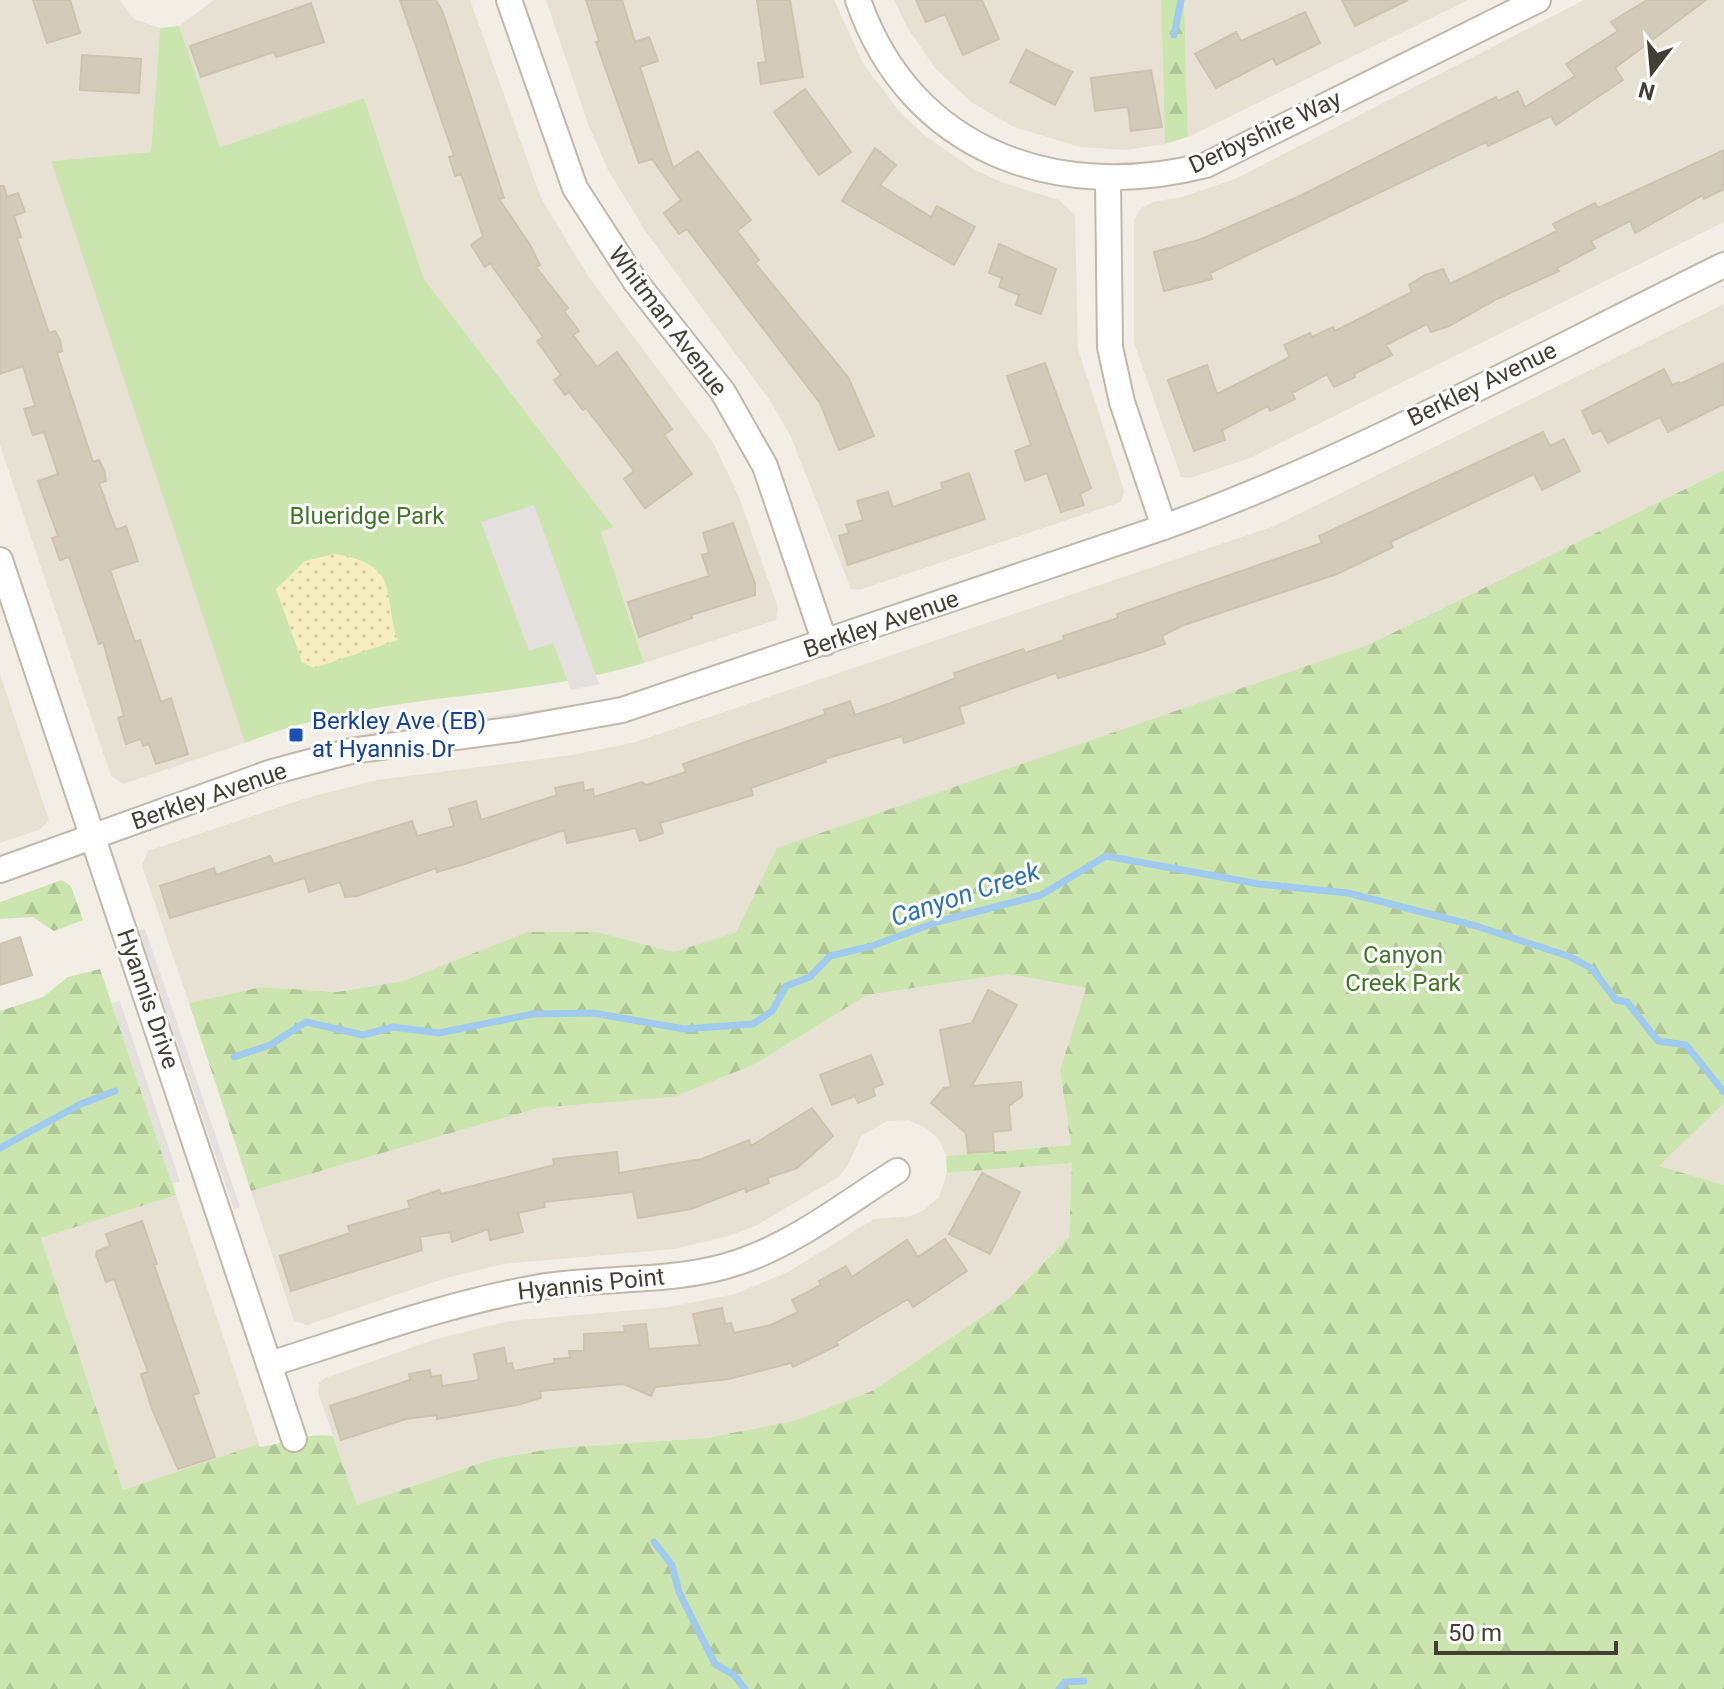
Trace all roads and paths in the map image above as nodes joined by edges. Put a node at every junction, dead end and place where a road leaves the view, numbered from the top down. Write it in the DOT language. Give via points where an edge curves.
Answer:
graph roads {
  1 [pos="509,0"];
  2 [pos="858,0"];
  3 [pos="1538,0"];
  4 [pos="1108,180"];
  5 [pos="1724,265"];
  6 [pos="1164,527"];
  7 [pos="0,560"];
  8 [pos="825,643"];
  9 [pos="93,836"];
  10 [pos="0,870"];
  11 [pos="897,1171"];
  12 [pos="270,1364"];
  13 [pos="294,1439"];
  1 -- 8 [label="street, Whitman Avenue" via="575,188 635,281 723,392 765,466"];
  2 -- 4 [label="street, Derbyshire Way" via="894,68 953,130 991,154 1033,170"];
  3 -- 4 [label="street, Derbyshire Way" via="1206,165"];
  4 -- 6 [label="street" via="1110,347 1122,402"];
  5 -- 6 [label="street, Berkley Avenue" via="1338,456 1252,496"];
  6 -- 8 [label="street, Berkley Avenue"];
  7 -- 9 [label="street, Hyannis Drive"];
  8 -- 9 [label="street, Berkley Avenue" via="622,710 351,751 272,772"];
  9 -- 10 [label="street, Berkley Avenue"];
  9 -- 12 [label="street, Hyannis Drive"];
  11 -- 12 [label="street, Hyannis Point" via="783,1243 739,1262 695,1274 493,1295"];
  12 -- 13 [label="street, Hyannis Drive"];
}
